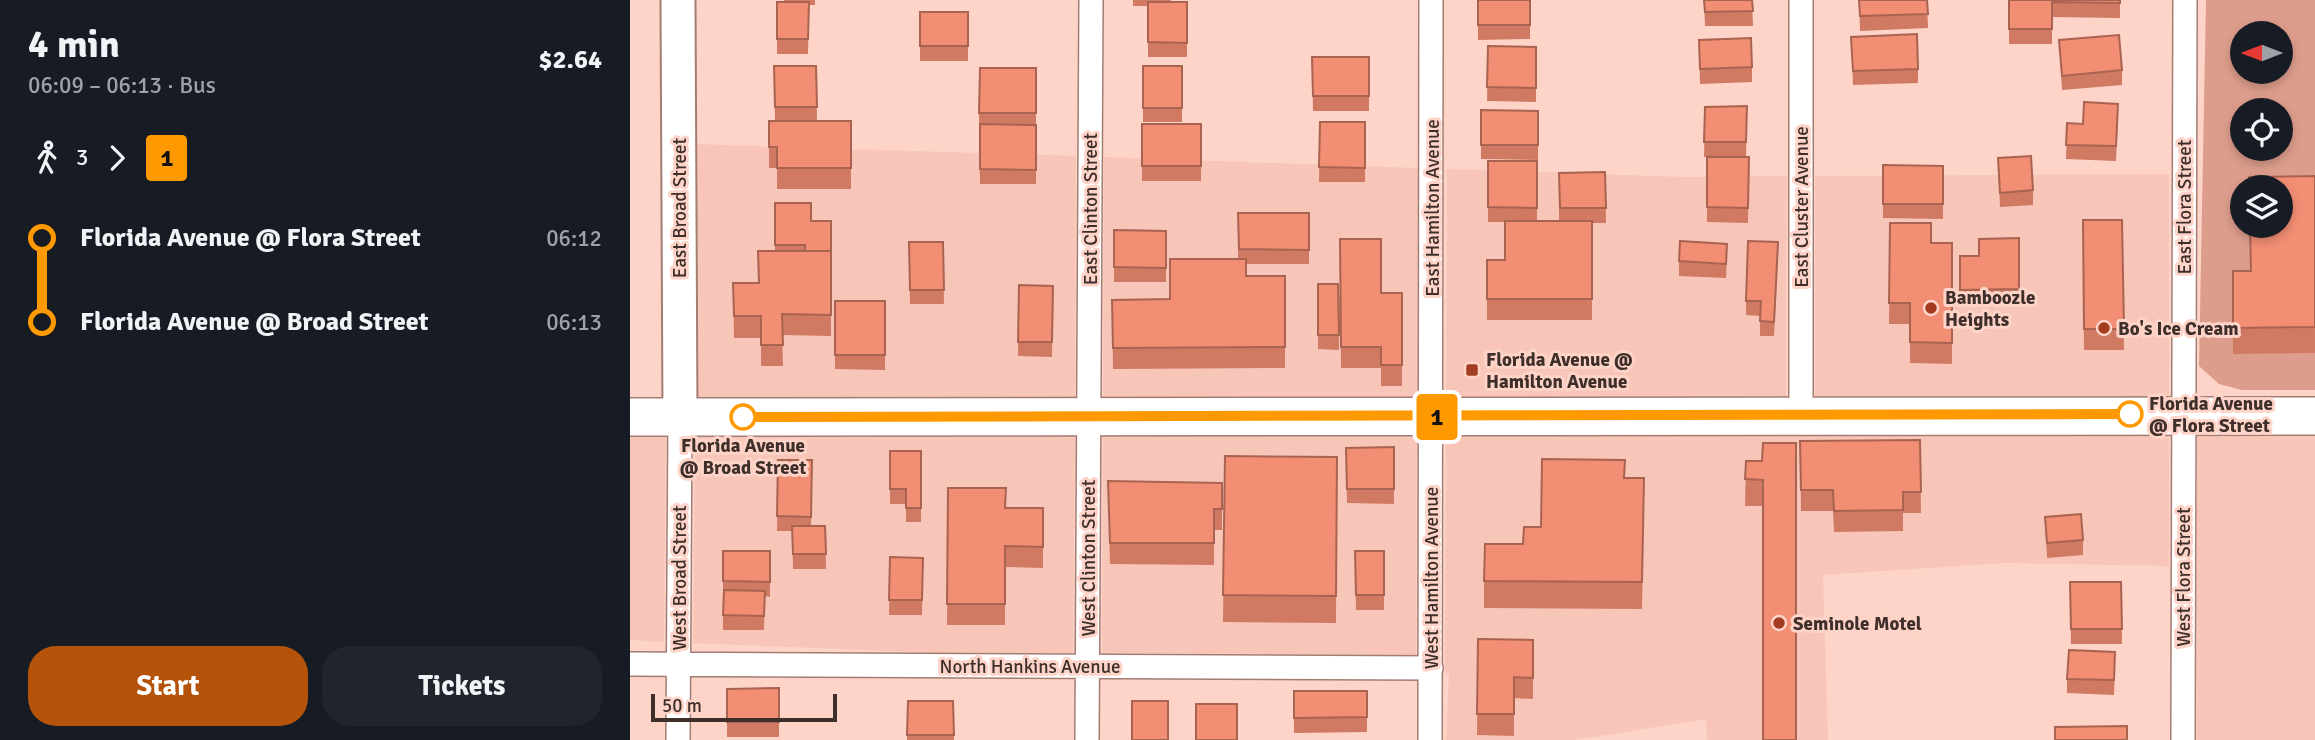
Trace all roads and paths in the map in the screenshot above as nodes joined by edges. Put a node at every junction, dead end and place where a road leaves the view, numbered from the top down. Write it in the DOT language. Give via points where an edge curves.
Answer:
graph roads {
  1 [pos="678,0"];
  2 [pos="1091,0"];
  3 [pos="1431,0"];
  4 [pos="1801,0"];
  5 [pos="2185,0"];
  6 [pos="2183,414"];
  7 [pos="1801,415"];
  8 [pos="2315,416"];
  9 [pos="630,417"];
  10 [pos="680,417"];
  11 [pos="1089,417"];
  12 [pos="1432,417"];
  13 [pos="630,664"];
  14 [pos="679,664"];
  15 [pos="1088,666"];
  16 [pos="1431,668"];
  17 [pos="678,740"];
  18 [pos="1087,740"];
  19 [pos="1430,740"];
  20 [pos="2183,740"];
  1 -- 10 [label="street, East Broad Street"];
  2 -- 11 [label="street, East Clinton Street"];
  3 -- 12 [label="street, East Hamilton Avenue"];
  4 -- 7 [label="street, East Cluster Avenue"];
  5 -- 6 [label="street, East Flora Street"];
  6 -- 7 [label="main road"];
  6 -- 8 [label="main road"];
  6 -- 20 [label="street, West Flora Street"];
  7 -- 12 [label="main road"];
  9 -- 10 [label="main road"];
  10 -- 11 [label="main road"];
  10 -- 14 [label="street, West Broad Street"];
  11 -- 12 [label="main road"];
  11 -- 15 [label="street, West Clinton Street"];
  12 -- 16 [label="street, West Hamilton Avenue"];
  13 -- 14 [label="street, North Hankins Avenue"];
  14 -- 15 [label="street, North Hankins Avenue"];
  14 -- 17 [label="street, West Broad Street"];
  15 -- 16 [label="street, North Hankins Avenue"];
  15 -- 18 [label="street, West Clinton Street"];
  16 -- 19 [label="street, West Hamilton Avenue"];
}
